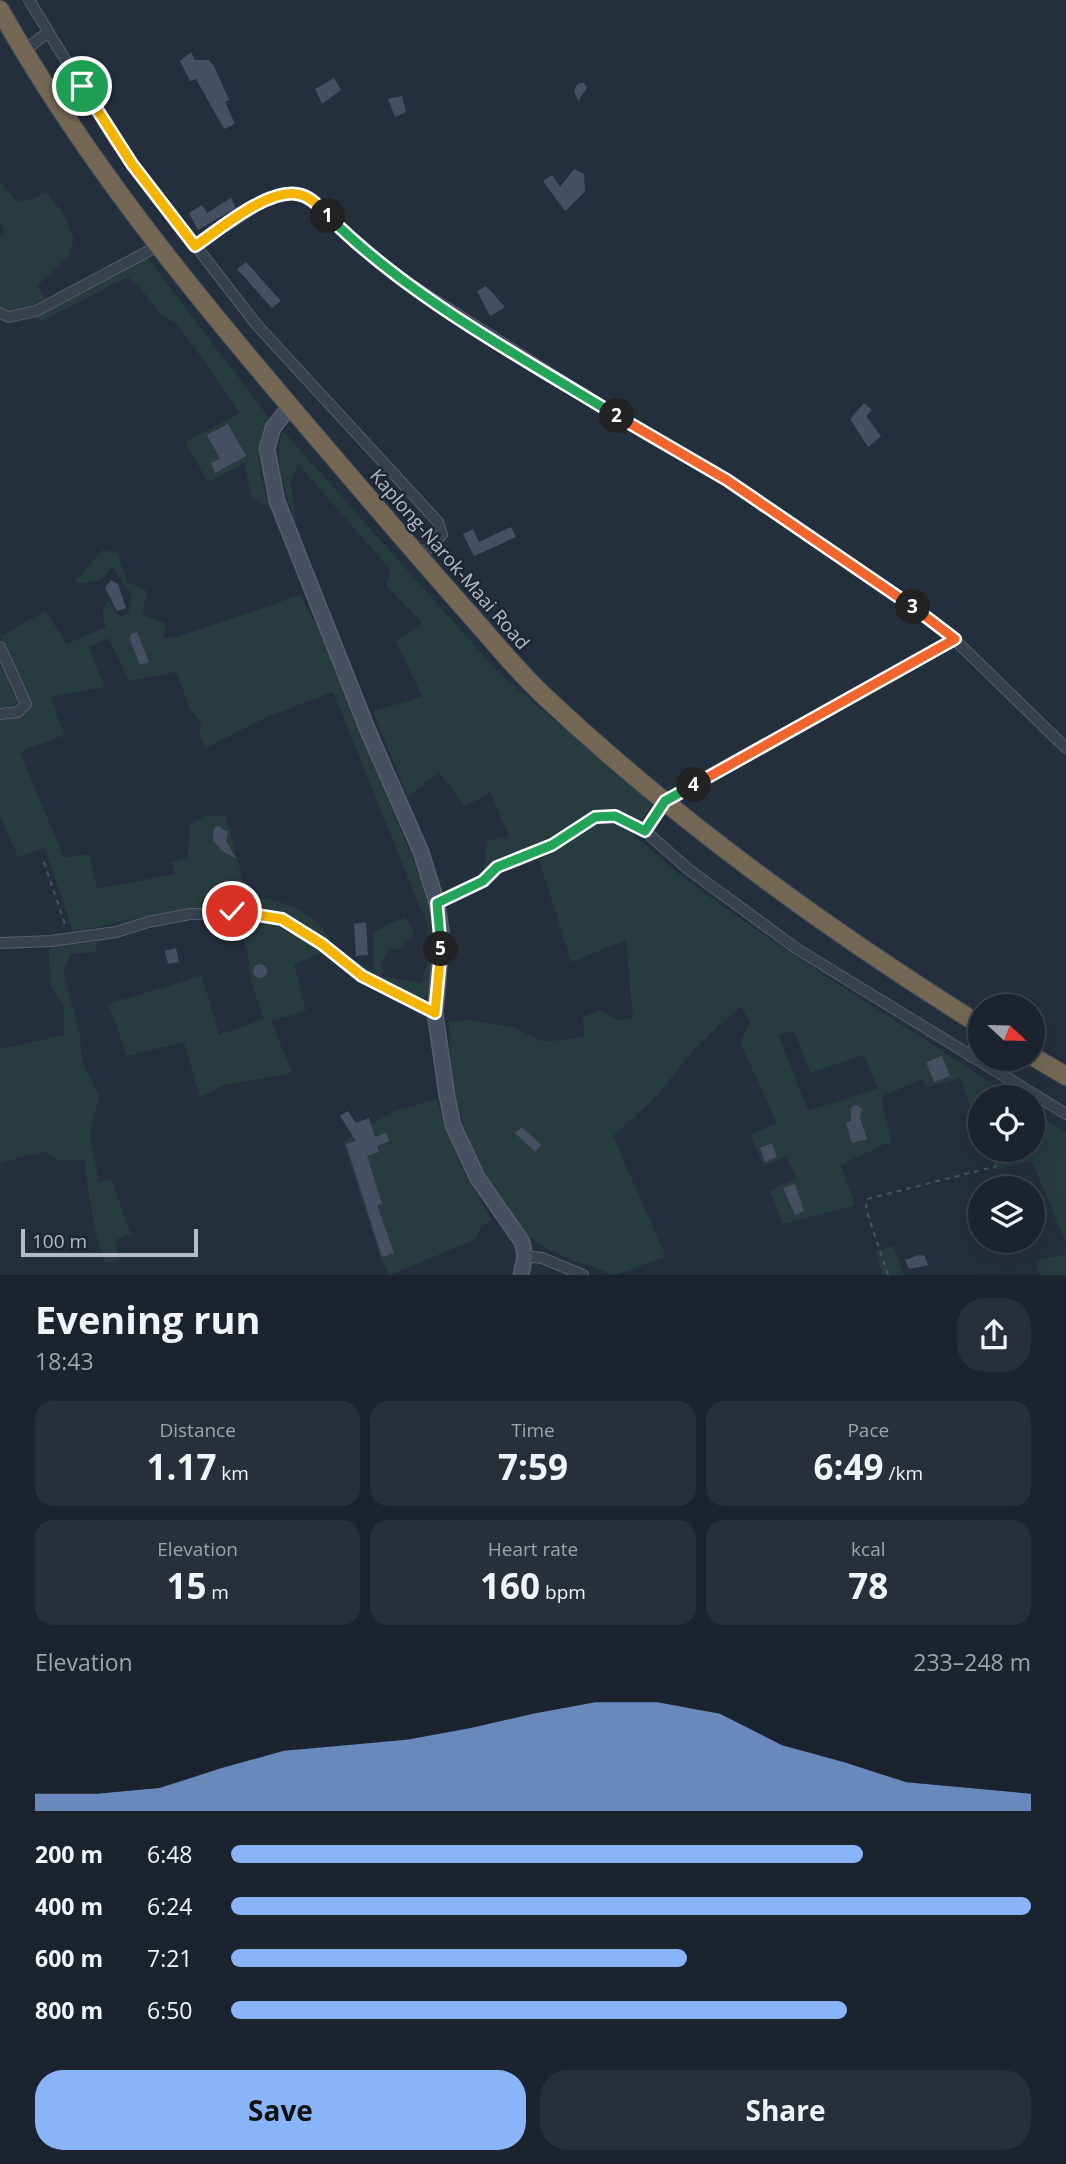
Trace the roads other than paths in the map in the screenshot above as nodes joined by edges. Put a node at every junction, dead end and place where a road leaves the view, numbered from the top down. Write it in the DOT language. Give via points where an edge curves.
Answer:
graph roads {
  1 [pos="29,0"];
  2 [pos="0,10"];
  3 [pos="48,32"];
  4 [pos="24,51"];
  5 [pos="195,246"];
  6 [pos="156,247"];
  7 [pos="0,313"];
  8 [pos="290,407"];
  9 [pos="419,556"];
  10 [pos="955,639"];
  11 [pos="0,647"];
  12 [pos="0,714"];
  13 [pos="1066,748"];
  14 [pos="665,801"];
  15 [pos="645,831"];
  16 [pos="437,903"];
  17 [pos="0,943"];
  18 [pos="435,1013"];
  19 [pos="968,1017"];
  20 [pos="968,1055"];
  21 [pos="1045,1064"];
  22 [pos="995,1071"];
  23 [pos="1066,1076"];
  24 [pos="1066,1114"];
  25 [pos="525,1256"];
  26 [pos="521,1275"];
  27 [pos="583,1275"];
  1 -- 3 [label="street"];
  2 -- 4 [label="highway, Kaplong-Narok-Maai Road"];
  3 -- 4 [label="street"];
  3 -- 5 [label="street" via="115,141"];
  4 -- 6 [label="highway, Kaplong-Narok-Maai Road"];
  5 -- 9 [label="street" via="257,324 438,522 442,535"];
  5 -- 10 [label="street" via="270,197 298,194 309,198 394,274 647,435 727,480"];
  6 -- 7 [label="street" via="36,311 9,317"];
  6 -- 8 [label="highway, Kaplong-Narok-Maai Road"];
  8 -- 9 [label="highway, Kaplong-Narok-Maai Road"];
  8 -- 16 [label="street" via="273,428 267,449 276,501 421,852"];
  9 -- 14 [label="highway, Kaplong-Narok-Maai Road" via="539,691"];
  10 -- 13 [label="street"];
  10 -- 14 [label="street"];
  11 -- 12 [label="street" via="26,704 18,712"];
  14 -- 15 [label="street"];
  14 -- 19 [label="highway, Kaplong-Narok-Maai Road" via="844,936"];
  15 -- 16 [label="street" via="615,816 595,817 552,845 497,867 483,881"];
  15 -- 20 [label="street" via="688,869 797,949"];
  16 -- 18 [label="street" via="442,936"];
  17 -- 18 [label="street" via="116,932 190,914 257,913 282,919 362,976"];
  18 -- 25 [label="street" via="453,1125 477,1177 518,1235"];
  21 -- 23 [label="highway"];
  22 -- 24 [label="street"];
  25 -- 26 [label="street"];
  25 -- 27 [label="street"];
}
